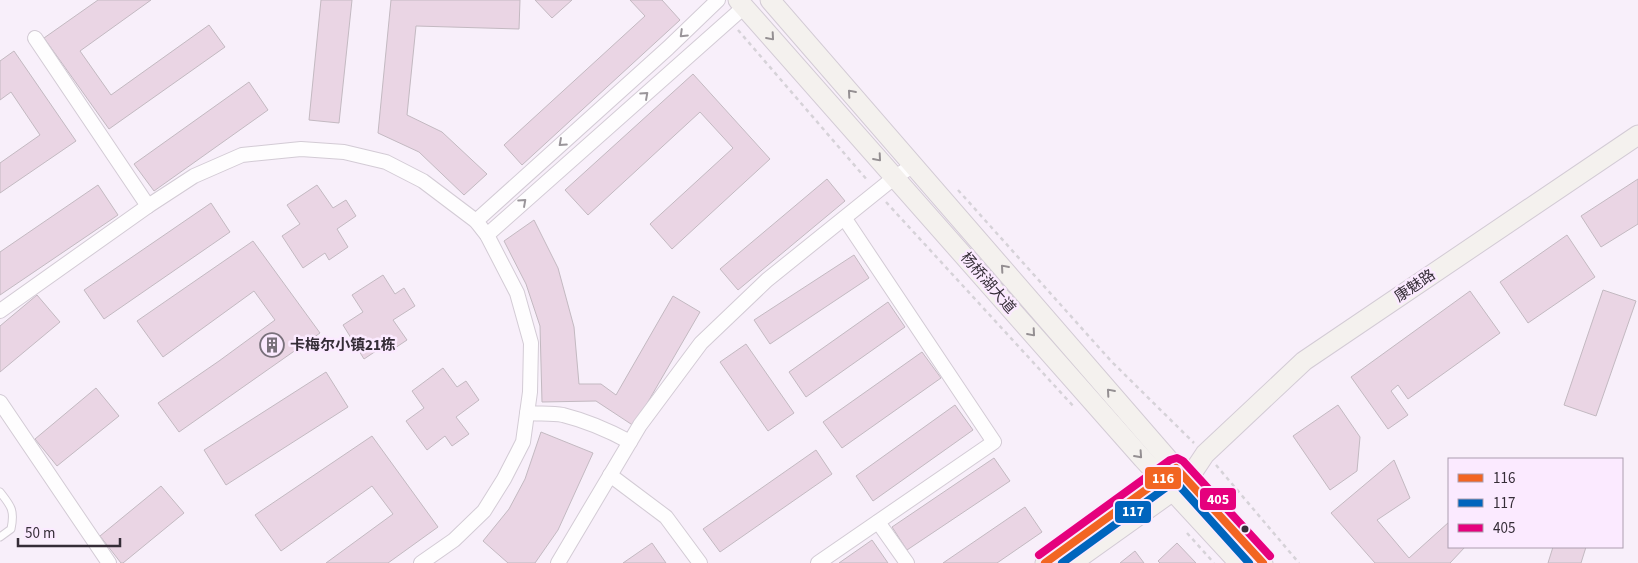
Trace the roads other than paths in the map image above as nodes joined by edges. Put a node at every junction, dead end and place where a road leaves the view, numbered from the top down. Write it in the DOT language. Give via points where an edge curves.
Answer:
graph roads {
  1 [pos="718,0"];
  2 [pos="770,0"];
  3 [pos="741,3"];
  4 [pos="35,38"];
  5 [pos="1638,135"];
  6 [pos="914,165"];
  7 [pos="895,178"];
  8 [pos="148,206"];
  9 [pos="845,218"];
  10 [pos="476,221"];
  11 [pos="487,235"];
  12 [pos="0,311"];
  13 [pos="0,402"];
  14 [pos="527,413"];
  15 [pos="630,442"];
  16 [pos="610,475"];
  17 [pos="1175,480"];
  18 [pos="0,492"];
  19 [pos="878,522"];
  20 [pos="0,537"];
  21 [pos="109,563"];
  22 [pos="421,563"];
  23 [pos="558,563"];
  24 [pos="700,563"];
  25 [pos="818,563"];
  26 [pos="907,563"];
  27 [pos="1045,563"];
  28 [pos="1072,563"];
  29 [pos="1239,563"];
  30 [pos="1263,563"];
  1 -- 10 [label="street, one-way"];
  6 -- 2 [label="main road, 杨桥湖大道, one-way"];
  3 -- 7 [label="main road, 杨桥湖大道, one-way"];
  11 -- 3 [label="street, one-way" via="729,20"];
  4 -- 8 [label="street"];
  5 -- 17 [label="main road, 康魅路" via="1304,361"];
  6 -- 7 [label="street"];
  17 -- 6 [label="main road, 杨桥湖大道, one-way"];
  7 -- 9 [label="street"];
  7 -- 17 [label="main road, 杨桥湖大道, one-way" via="1143,459"];
  8 -- 10 [label="street" via="194,176 242,155 301,149 344,152 386,162 423,181"];
  8 -- 12 [label="street"];
  9 -- 15 [label="street" via="767,280 702,343"];
  9 -- 19 [label="street" via="994,442"];
  10 -- 11 [label="street"];
  11 -- 14 [label="street" via="517,293 532,343"];
  13 -- 21 [label="street"];
  14 -- 15 [label="street" via="561,415 610,431"];
  14 -- 22 [label="street" via="522,442 484,510 454,540"];
  15 -- 16 [label="street"];
  16 -- 23 [label="street"];
  16 -- 24 [label="street" via="666,518"];
  17 -- 27 [label="main road"];
  17 -- 28 [label="main road"];
  17 -- 29 [label="main road, 杨桥湖大道"];
  17 -- 30 [label="main road, 杨桥湖大道"];
  18 -- 20 [label="lane" via="13,509 14,520 12,529"];
  19 -- 25 [label="street"];
  19 -- 26 [label="street"];
}
